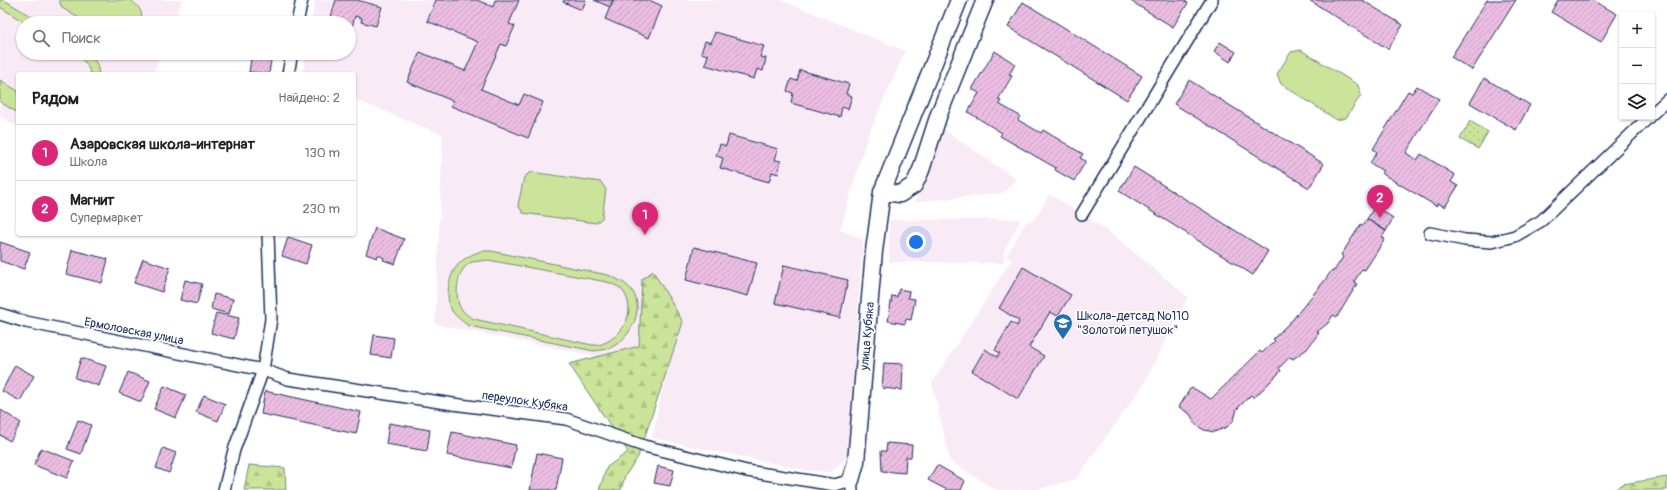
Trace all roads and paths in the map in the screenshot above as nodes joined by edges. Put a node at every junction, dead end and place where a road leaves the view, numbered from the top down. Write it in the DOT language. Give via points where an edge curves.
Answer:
graph roads {
  1 [pos="302,0"];
  2 [pos="959,0"];
  3 [pos="985,0"];
  4 [pos="1212,0"];
  5 [pos="299,16"];
  6 [pos="291,60"];
  7 [pos="288,72"];
  8 [pos="1667,100"];
  9 [pos="1655,111"];
  10 [pos="1646,120"];
  11 [pos="882,192"];
  12 [pos="1082,214"];
  13 [pos="1430,233"];
  14 [pos="268,236"];
  15 [pos="0,314"];
  16 [pos="263,370"];
  17 [pos="851,485"];
  18 [pos="224,490"];
  1 -- 5 [label="street"];
  2 -- 11 [label="street, улица Кубяка"];
  3 -- 11 [label="street" via="938,114 914,185 900,194"];
  4 -- 12 [label="street"];
  6 -- 7 [label="street"];
  8 -- 9 [label="street"];
  10 -- 13 [label="street" via="1542,221 1515,236 1492,242"];
  11 -- 17 [label="street, улица Кубяка" via="874,251 856,462"];
  14 -- 16 [label="street" via="271,319"];
  15 -- 16 [label="street, Ермоловская улица" via="26,322"];
  16 -- 17 [label="street, переулок Кубяка" via="288,378 566,419 644,446 747,471 835,485"];
  16 -- 18 [label="street" via="234,450"];
}
